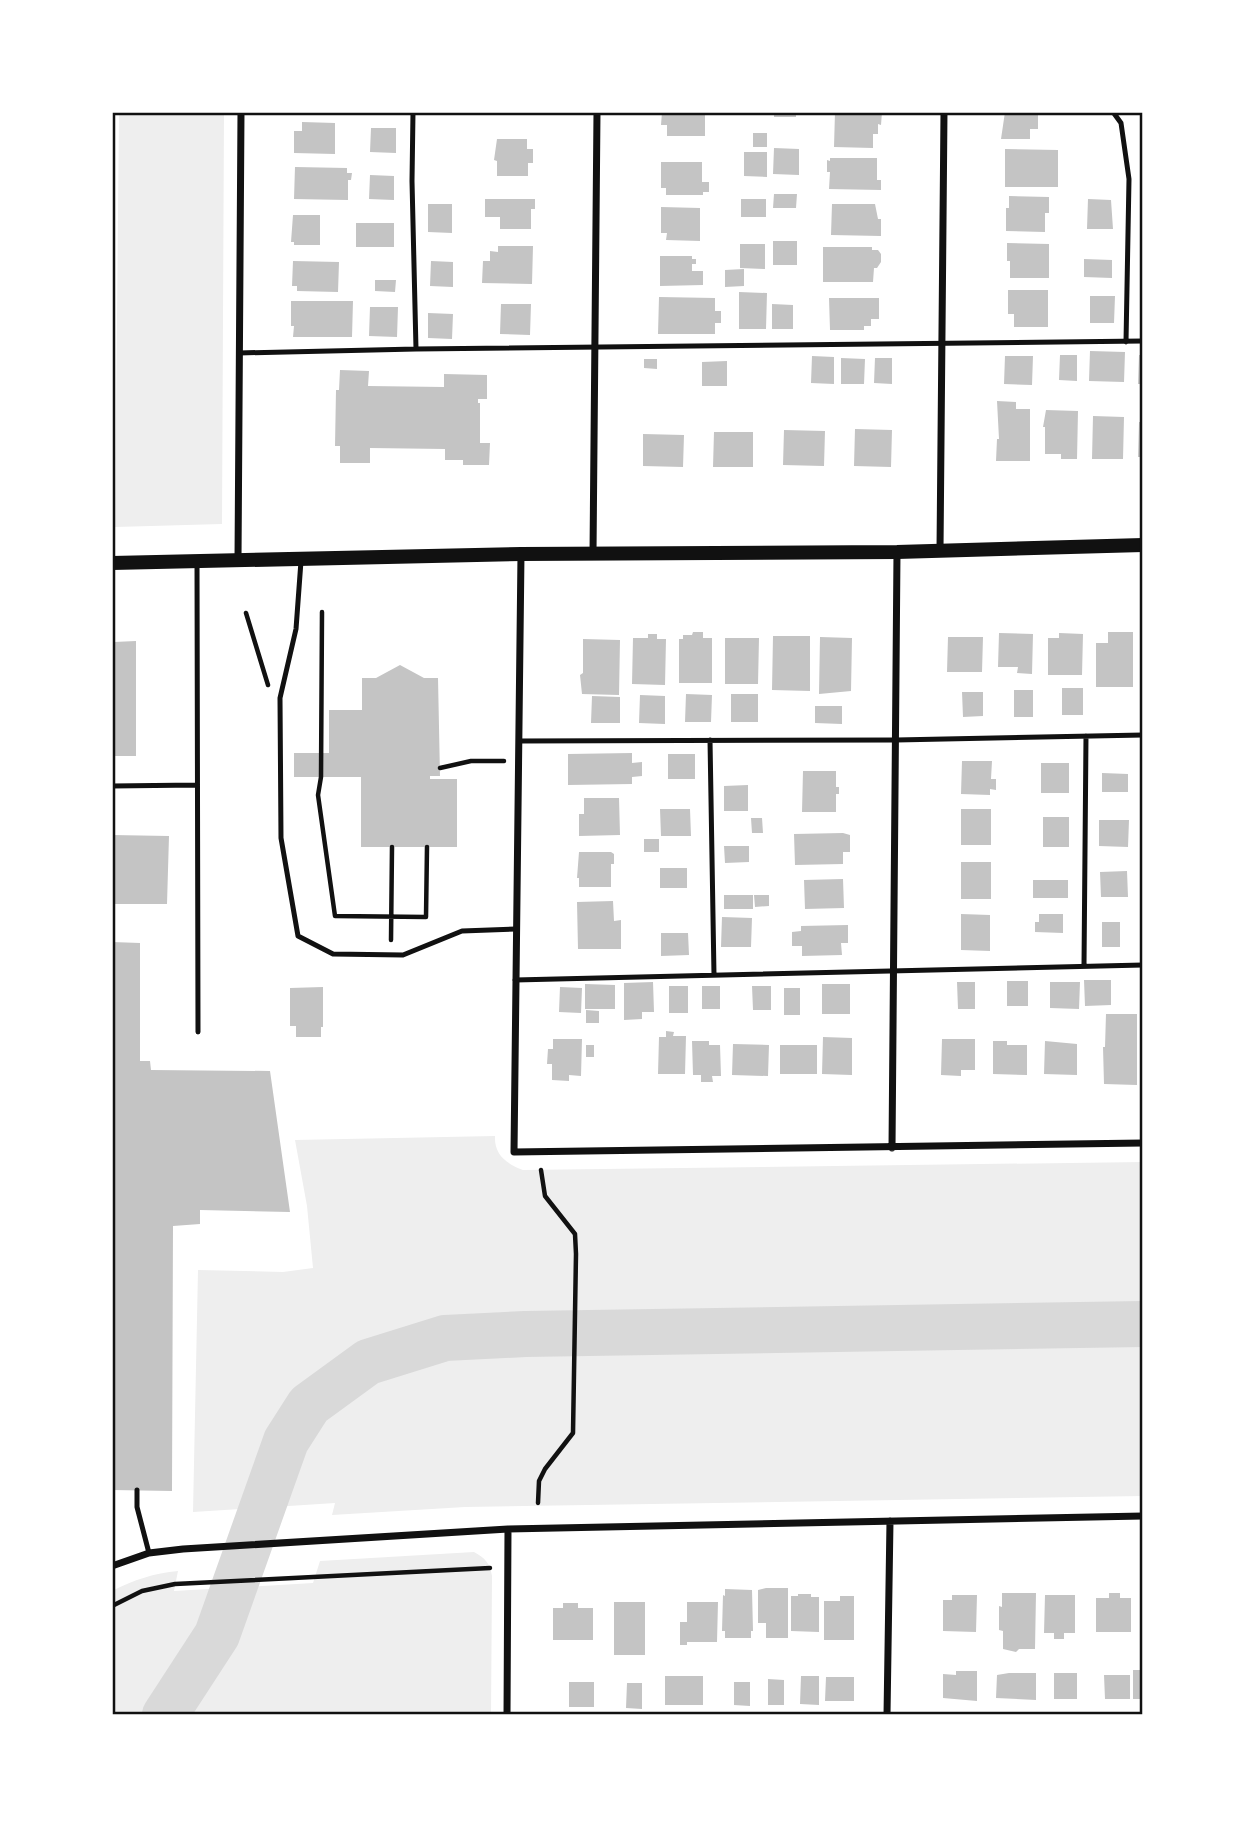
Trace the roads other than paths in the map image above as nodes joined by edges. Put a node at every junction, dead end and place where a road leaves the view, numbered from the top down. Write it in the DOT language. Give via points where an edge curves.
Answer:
graph roads {
  1 [pos="241,112"];
  2 [pos="413,112"];
  3 [pos="597,112"];
  4 [pos="944,112"];
  5 [pos="1113,112"];
  6 [pos="1143,341"];
  7 [pos="1126,342"];
  8 [pos="942,344"];
  9 [pos="594,348"];
  10 [pos="416,349"];
  11 [pos="239,354"];
  12 [pos="1143,545"];
  13 [pos="940,550"];
  14 [pos="897,552"];
  15 [pos="521,554"];
  16 [pos="593,555"];
  17 [pos="301,560"];
  18 [pos="238,561"];
  19 [pos="197,562"];
  20 [pos="112,563"];
  21 [pos="1143,735"];
  22 [pos="1086,736"];
  23 [pos="710,740"];
  24 [pos="896,740"];
  25 [pos="519,741"];
  26 [pos="197,785"];
  27 [pos="112,786"];
  28 [pos="516,929"];
  29 [pos="1143,965"];
  30 [pos="1084,966"];
  31 [pos="894,970"];
  32 [pos="713,975"];
  33 [pos="515,980"];
  34 [pos="198,1032"];
  35 [pos="1143,1143"];
  36 [pos="892,1148"];
  37 [pos="137,1490"];
  38 [pos="1143,1516"];
  39 [pos="890,1521"];
  40 [pos="508,1529"];
  41 [pos="149,1553"];
  42 [pos="112,1566"];
  43 [pos="507,1715"];
  44 [pos="887,1715"];
  1 -- 11 [label="street"];
  2 -- 10 [label="lane"];
  3 -- 9 [label="street"];
  4 -- 8 [label="street"];
  5 -- 7 [label="lane" via="1121,123 1129,180"];
  6 -- 7 [label="lane"];
  7 -- 8 [label="lane"];
  8 -- 9 [label="lane"];
  8 -- 13 [label="street"];
  9 -- 10 [label="lane"];
  9 -- 16 [label="street"];
  10 -- 11 [label="lane"];
  11 -- 18 [label="street"];
  12 -- 13 [label="main road"];
  13 -- 14 [label="main road"];
  14 -- 16 [label="main road"];
  14 -- 24 [label="street"];
  15 -- 16 [label="main road"];
  15 -- 17 [label="main road"];
  15 -- 25 [label="street"];
  17 -- 18 [label="main road"];
  17 -- 28 [label="lane" via="296,629 280,698 281,838 298,936 333,954 403,956 462,931"];
  18 -- 19 [label="main road"];
  19 -- 20 [label="main road"];
  19 -- 26 [label="lane"];
  21 -- 22 [label="lane"];
  22 -- 24 [label="lane"];
  22 -- 30 [label="lane"];
  23 -- 24 [label="lane"];
  23 -- 25 [label="lane"];
  23 -- 32 [label="lane"];
  24 -- 31 [label="street"];
  25 -- 28 [label="street"];
  26 -- 27 [label="lane"];
  26 -- 34 [label="lane"];
  28 -- 33 [label="street"];
  29 -- 30 [label="lane"];
  30 -- 31 [label="lane"];
  31 -- 32 [label="lane"];
  31 -- 36 [label="street"];
  32 -- 33 [label="lane"];
  33 -- 36 [label="street" via="514,1152"];
  35 -- 36 [label="street"];
  37 -- 41 [label="lane"];
  38 -- 39 [label="street"];
  39 -- 40 [label="street"];
  39 -- 44 [label="street"];
  40 -- 41 [label="street"];
  40 -- 43 [label="street"];
  41 -- 42 [label="street"];
}
